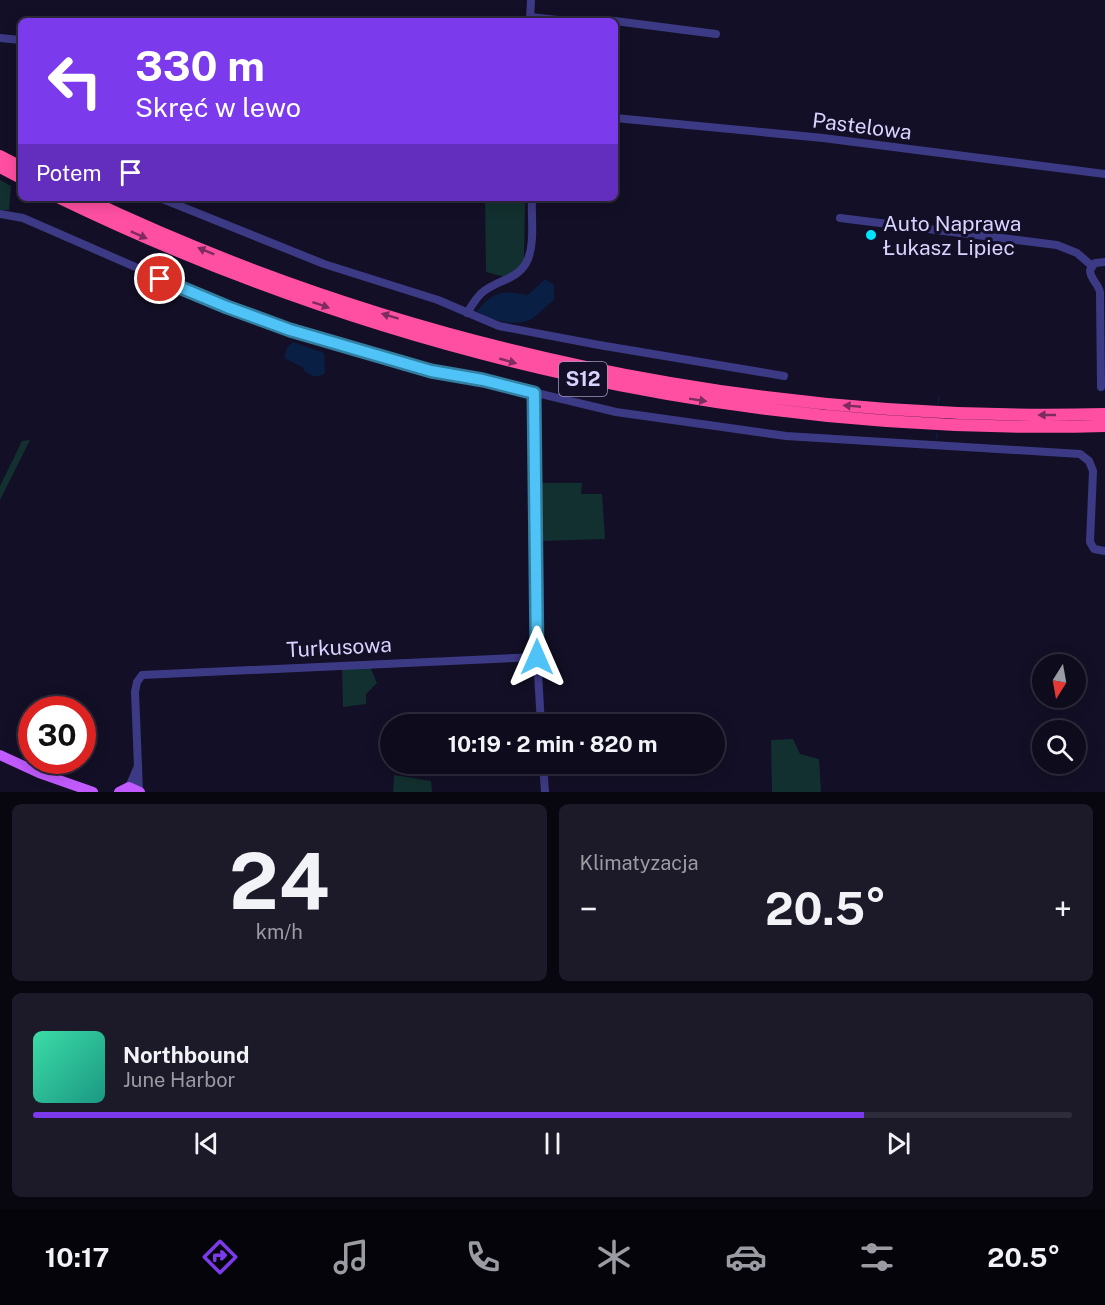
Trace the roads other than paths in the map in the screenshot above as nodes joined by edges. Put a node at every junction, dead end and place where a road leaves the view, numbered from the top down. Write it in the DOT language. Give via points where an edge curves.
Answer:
graph roads {
  1 [pos="531,0"];
  2 [pos="530,18"];
  3 [pos="618,22"];
  4 [pos="716,34"];
  5 [pos="0,38"];
  6 [pos="18,40"];
  7 [pos="618,118"];
  8 [pos="0,156"];
  9 [pos="18,165"];
  10 [pos="0,167"];
  11 [pos="1105,174"];
  12 [pos="18,176"];
  13 [pos="67,201"];
  14 [pos="91,201"];
  15 [pos="167,201"];
  16 [pos="531,201"];
  17 [pos="0,214"];
  18 [pos="840,218"];
  19 [pos="1105,262"];
  20 [pos="1092,266"];
  21 [pos="467,313"];
  22 [pos="784,376"];
  23 [pos="1101,387"];
  24 [pos="534,393"];
  25 [pos="1105,414"];
  26 [pos="1105,426"];
  27 [pos="1105,551"];
  28 [pos="537,657"];
  29 [pos="540,714"];
  30 [pos="0,755"];
  31 [pos="544,774"];
  32 [pos="132,790"];
  33 [pos="92,791"];
  34 [pos="102,792"];
  35 [pos="545,792"];
  1 -- 2 [label="street"];
  3 -- 4 [label="street"];
  5 -- 6 [label="street"];
  7 -- 11 [label="street, Pastelowa" via="823,138"];
  8 -- 9 [label="highway"];
  10 -- 12 [label="highway"];
  13 -- 26 [label="highway, S12, one-way" via="177,251 305,300 525,366 610,385 841,418 956,425"];
  25 -- 14 [label="highway, S12, one-way" via="858,407 718,391 586,367 456,336 310,291"];
  15 -- 21 [label="street" via="324,264"];
  16 -- 21 [label="street" via="531,250 526,264 514,276 483,291"];
  17 -- 24 [label="street" via="26,219 199,296 290,330 431,371"];
  18 -- 20 [label="street" via="1068,247"];
  19 -- 20 [label="street"];
  20 -- 23 [label="street" via="1090,274 1100,292"];
  21 -- 22 [label="street" via="509,328"];
  24 -- 27 [label="street" via="616,412 786,436 1080,454 1093,471 1090,542 1094,549"];
  24 -- 28 [label="street"];
  28 -- 29 [label="street"];
  28 -- 32 [label="street, Turkusowa" via="142,675 135,692 139,762"];
  30 -- 33 [label="main road"];
  31 -- 35 [label="street"];
  33 -- 34 [label="main road"];
}
